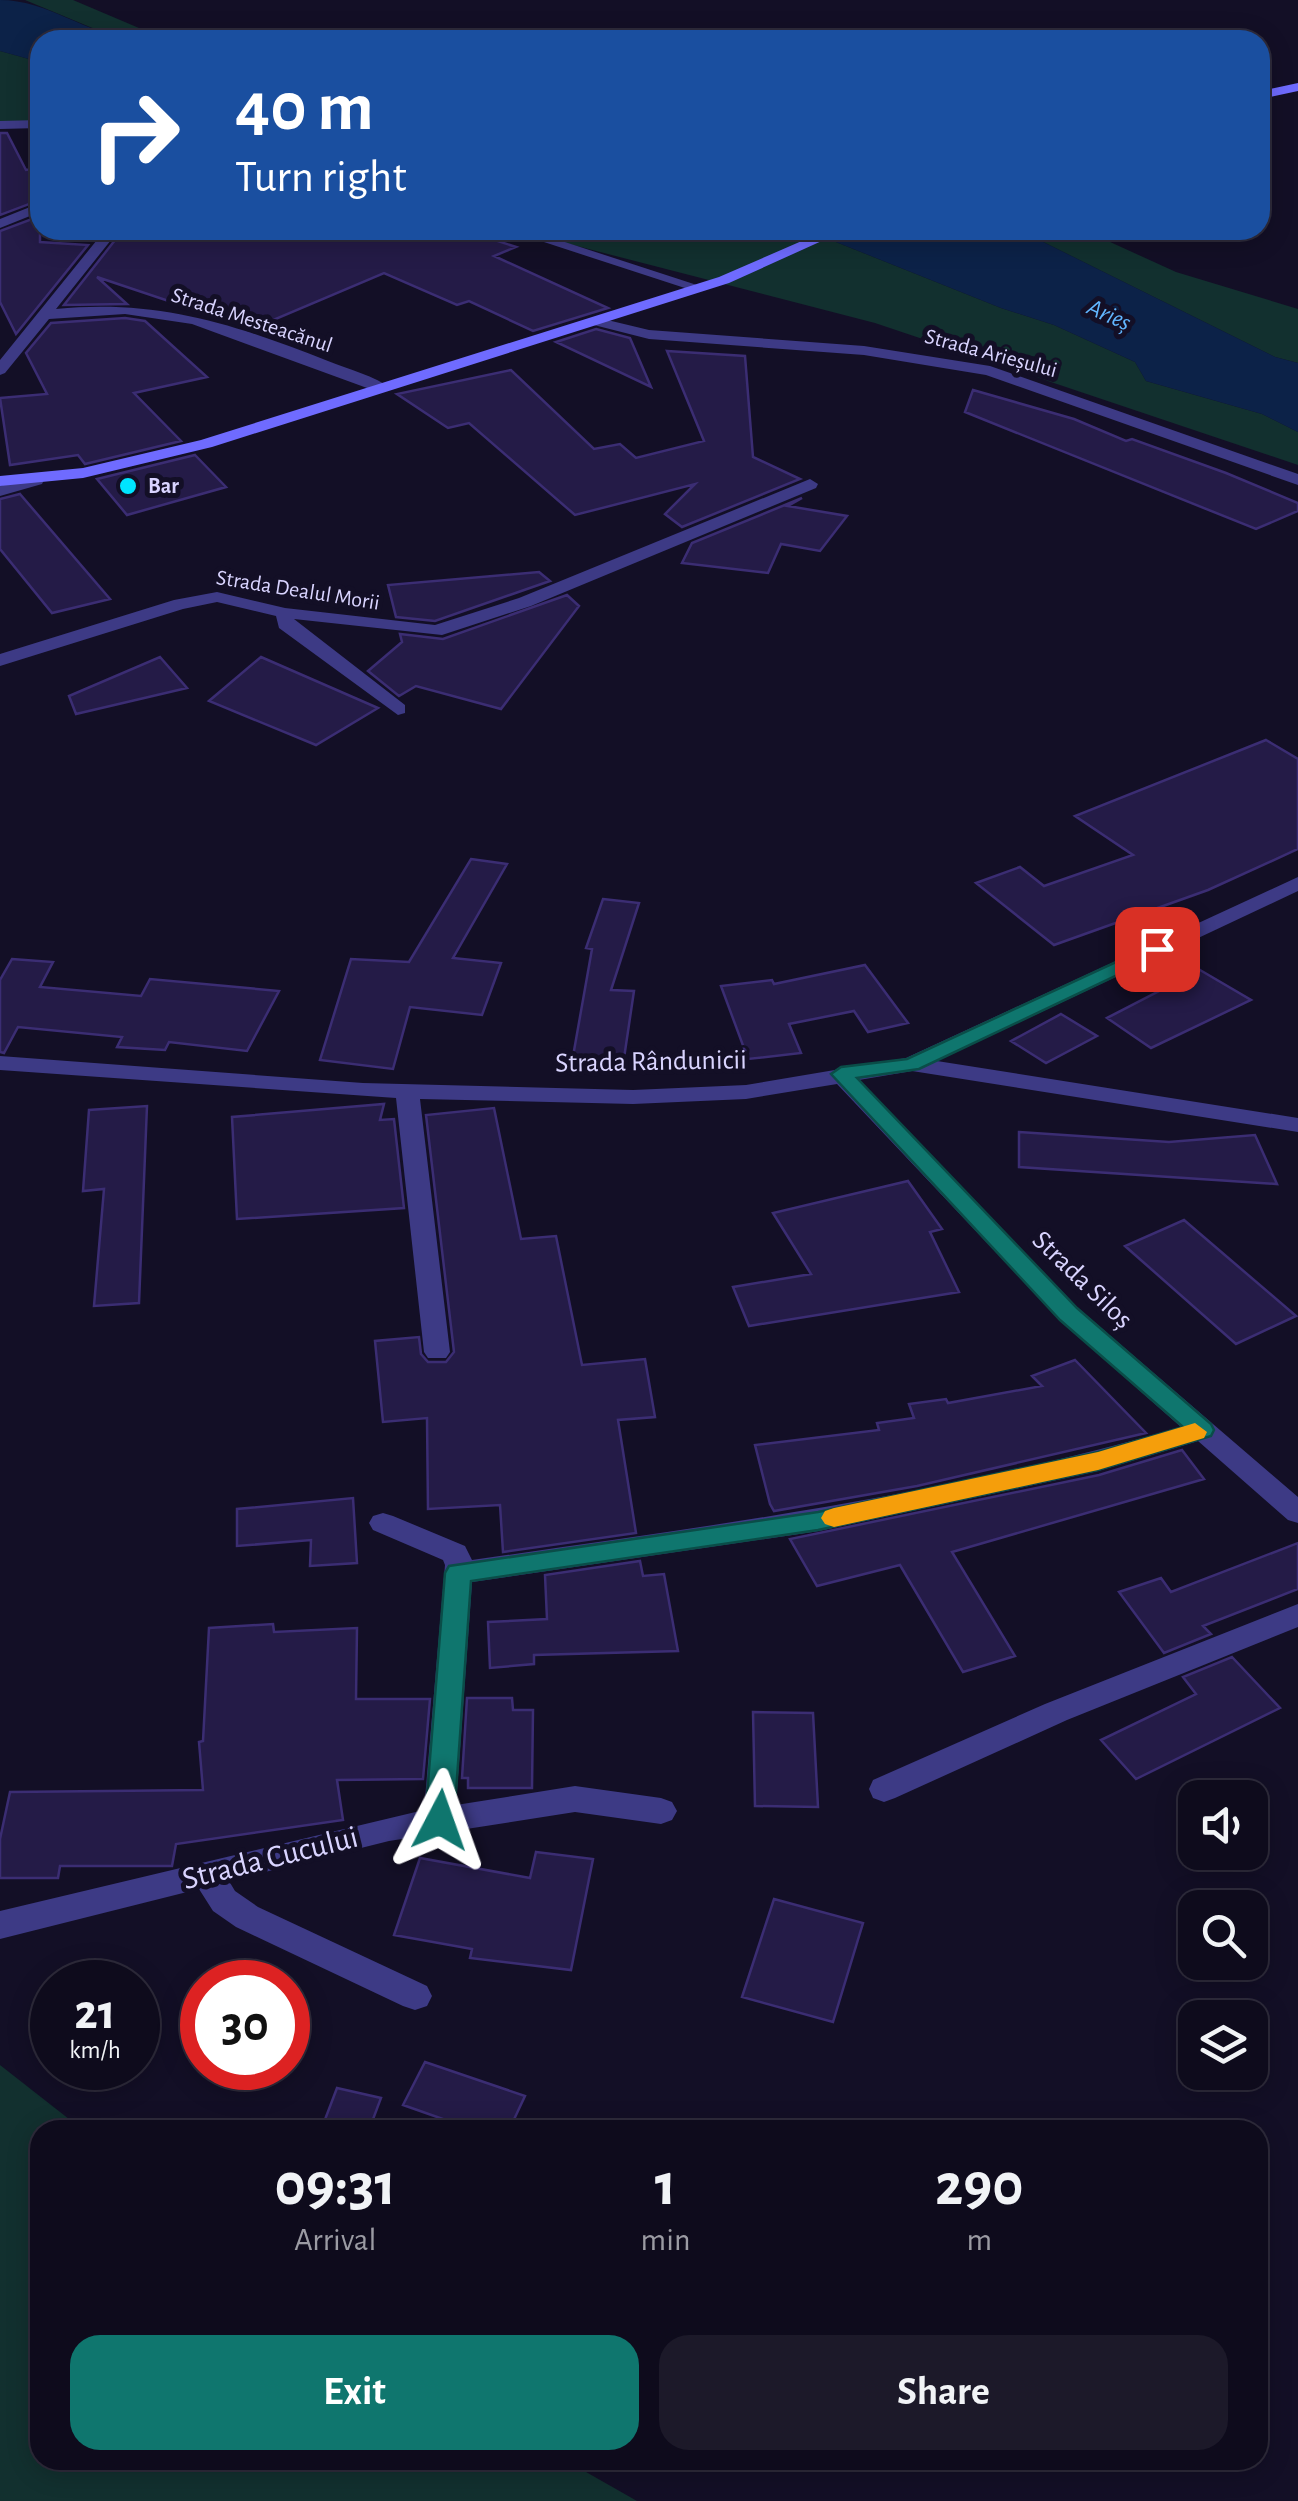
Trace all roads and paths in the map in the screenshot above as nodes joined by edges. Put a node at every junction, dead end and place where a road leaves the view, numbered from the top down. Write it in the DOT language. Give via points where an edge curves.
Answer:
graph roads {
  1 [pos="1298,87"];
  2 [pos="1270,93"];
  3 [pos="30,124"];
  4 [pos="0,125"];
  5 [pos="30,212"];
  6 [pos="0,224"];
  7 [pos="104,240"];
  8 [pos="546,240"];
  9 [pos="816,240"];
  10 [pos="696,287"];
  11 [pos="44,315"];
  12 [pos="599,322"];
  13 [pos="0,370"];
  14 [pos="384,389"];
  15 [pos="36,480"];
  16 [pos="1298,480"];
  17 [pos="0,482"];
  18 [pos="810,484"];
  19 [pos="0,491"];
  20 [pos="285,613"];
  21 [pos="0,660"];
  22 [pos="398,709"];
  23 [pos="1298,883"];
  24 [pos="0,1062"];
  25 [pos="912,1064"];
  26 [pos="841,1074"];
  27 [pos="407,1092"];
  28 [pos="1298,1124"];
  29 [pos="437,1352"];
  30 [pos="1202,1430"];
  31 [pos="1298,1513"];
  32 [pos="383,1523"];
  33 [pos="458,1573"];
  34 [pos="1298,1615"];
  35 [pos="884,1790"];
  36 [pos="661,1811"];
  37 [pos="440,1820"];
  38 [pos="208,1874"];
  39 [pos="0,1924"];
  40 [pos="415,1996"];
  1 -- 2 [label="main road"];
  3 -- 4 [label="street"];
  5 -- 6 [label="street"];
  7 -- 11 [label="street"];
  8 -- 10 [label="street"];
  9 -- 10 [label="main road"];
  10 -- 12 [label="main road"];
  11 -- 13 [label="street"];
  11 -- 14 [label="street, Strada Mesteacănul" via="139,310 177,317"];
  12 -- 14 [label="main road"];
  12 -- 16 [label="street, Strada Arieșului" via="945,360"];
  14 -- 15 [label="main road" via="168,455"];
  15 -- 17 [label="main road"];
  15 -- 19 [label="street"];
  18 -- 20 [label="street, Strada Dealul Morii" via="525,602 436,631"];
  20 -- 21 [label="street, Strada Dealul Morii" via="235,599 198,598"];
  20 -- 22 [label="street" via="285,624"];
  23 -- 25 [label="street"];
  24 -- 27 [label="street, Strada Rândunicii"];
  25 -- 26 [label="street, Strada Rândunicii"];
  25 -- 28 [label="street, Strada Rândunicii"];
  26 -- 27 [label="street, Strada Rândunicii" via="746,1092 633,1097"];
  26 -- 30 [label="street, Strada Siloș" via="1068,1314"];
  27 -- 29 [label="street"];
  30 -- 31 [label="street, Strada Siloș"];
  30 -- 33 [label="street" via="1098,1461 818,1521"];
  32 -- 33 [label="street" via="455,1553"];
  33 -- 37 [label="street"];
  34 -- 35 [label="street"];
  36 -- 37 [label="street, Strada Cucului" via="576,1800"];
  37 -- 38 [label="street, Strada Cucului"];
  38 -- 39 [label="street, Strada Cucului"];
  38 -- 40 [label="street" via="224,1901 247,1917"];
}
